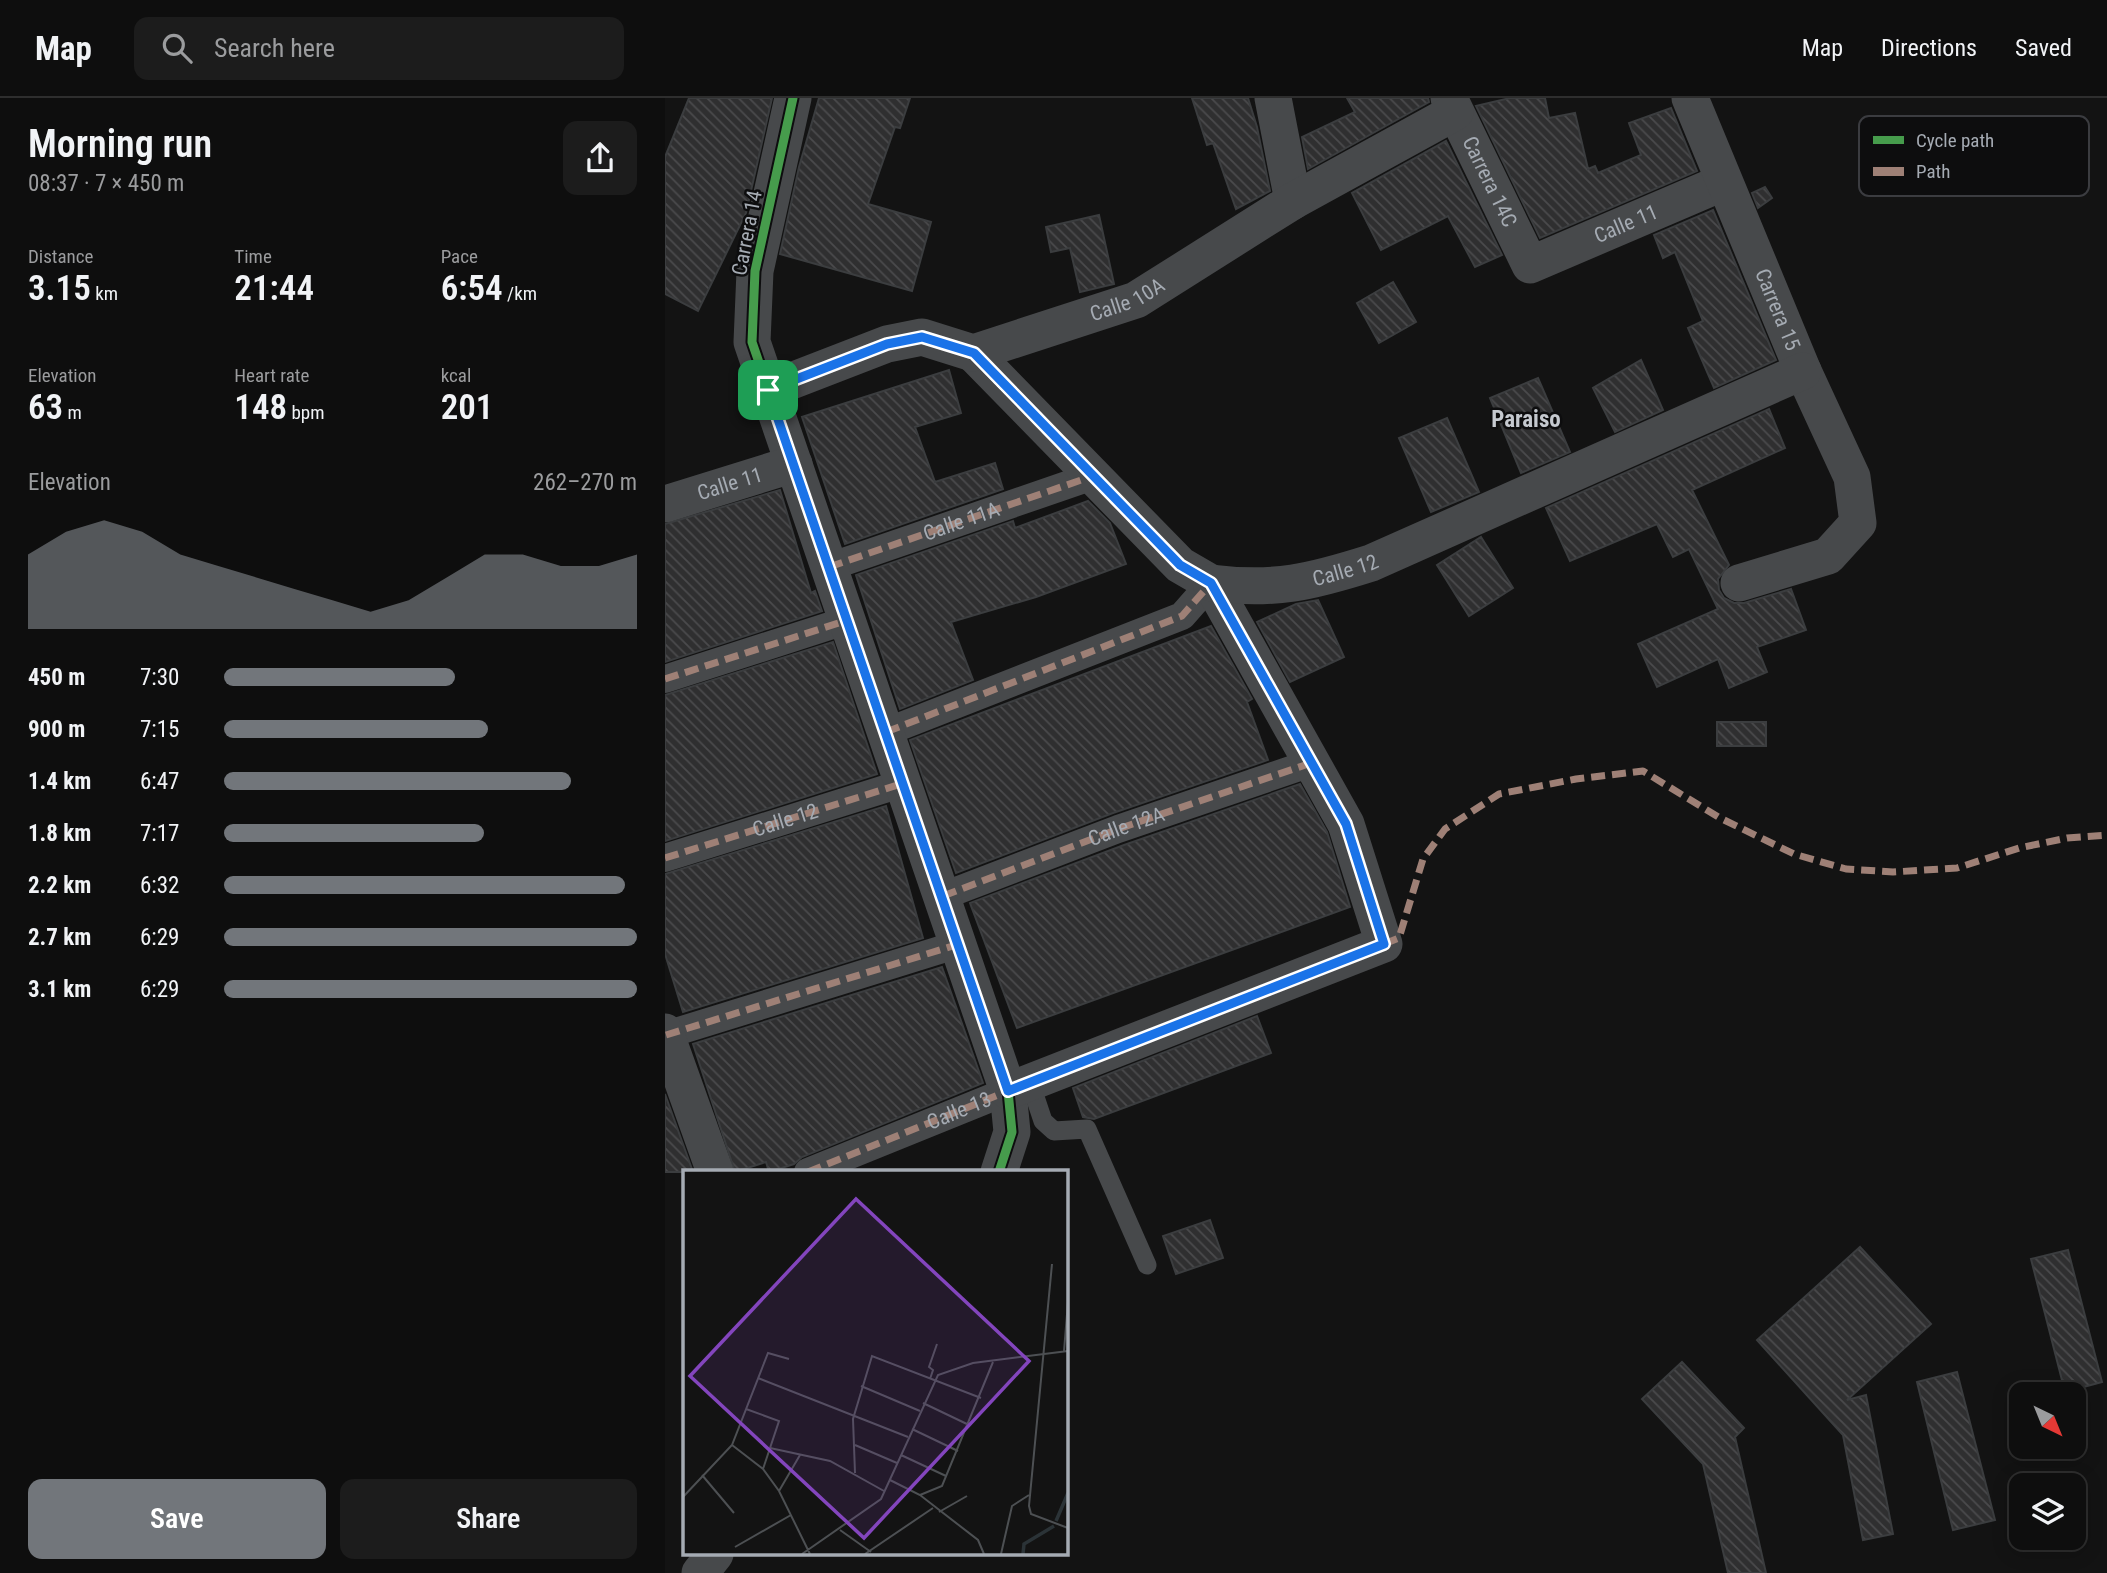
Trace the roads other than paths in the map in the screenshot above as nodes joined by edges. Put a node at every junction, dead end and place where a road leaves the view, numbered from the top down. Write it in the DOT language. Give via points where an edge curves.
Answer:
graph roads {
  1 [pos="793,98"];
  2 [pos="1273,98"];
  3 [pos="1690,98"];
  4 [pos="1452,105"];
  5 [pos="1724,182"];
  6 [pos="1293,201"];
  7 [pos="1530,265"];
  8 [pos="974,353"];
  9 [pos="1803,370"];
  10 [pos="768,390"];
  11 [pos="794,464"];
  12 [pos="1093,476"];
  13 [pos="665,504"];
  14 [pos="829,567"];
  15 [pos="1211,583"];
  16 [pos="1739,583"];
  17 [pos="848,620"];
  18 [pos="665,679"];
  19 [pos="886,732"];
  20 [pos="1311,763"];
  21 [pos="904,783"];
  22 [pos="665,858"];
  23 [pos="943,896"];
  24 [pos="959,944"];
  25 [pos="666,1033"];
  26 [pos="1019,1086"];
  27 [pos="714,1170"];
  28 [pos="813,1170"];
  29 [pos="1000,1170"];
  30 [pos="1147,1265"];
  31 [pos="713,1556"];
  32 [pos="700,1573"];
  1 -- 10 [label="street, Carrera 14" via="755,271 752,342"];
  2 -- 6 [label="street"];
  3 -- 5 [label="street, Carrera 15"];
  4 -- 6 [label="street, Calle 10A"];
  4 -- 7 [label="street, Carrera 14C"];
  5 -- 7 [label="street, Calle 11"];
  5 -- 9 [label="street, Carrera 15"];
  6 -- 8 [label="street, Calle 10A" via="1136,300"];
  8 -- 10 [label="street" via="922,337 887,344"];
  8 -- 12 [label="street"];
  9 -- 15 [label="street, Calle 12" via="1371,563 1310,582 1254,588"];
  9 -- 16 [label="street, Carrera 15" via="1852,477 1858,523 1828,555"];
  10 -- 11 [label="street, Carrera 14"];
  11 -- 13 [label="street, Calle 11"];
  11 -- 14 [label="street, Carrera 14"];
  12 -- 14 [label="street, Calle 11A"];
  12 -- 15 [label="street" via="1180,565"];
  14 -- 17 [label="street, Carrera 14"];
  15 -- 19 [label="street" via="1182,616"];
  15 -- 20 [label="street"];
  17 -- 18 [label="street"];
  17 -- 19 [label="street, Carrera 14"];
  19 -- 21 [label="street, Carrera 14"];
  20 -- 23 [label="street, Calle 12A" via="1118,829"];
  20 -- 26 [label="street, Calle 13" via="1346,824 1384,944"];
  21 -- 22 [label="street, Calle 12"];
  21 -- 23 [label="street, Carrera 14"];
  23 -- 24 [label="street, Carrera 14"];
  24 -- 25 [label="street"];
  24 -- 26 [label="street, Carrera 14"];
  25 -- 27 [label="street"];
  26 -- 28 [label="street, Calle 13"];
  26 -- 29 [label="street, Carrera 14" via="1012,1132"];
  26 -- 30 [label="lane" via="1053,1131 1087,1129"];
  31 -- 32 [label="street"];
}
